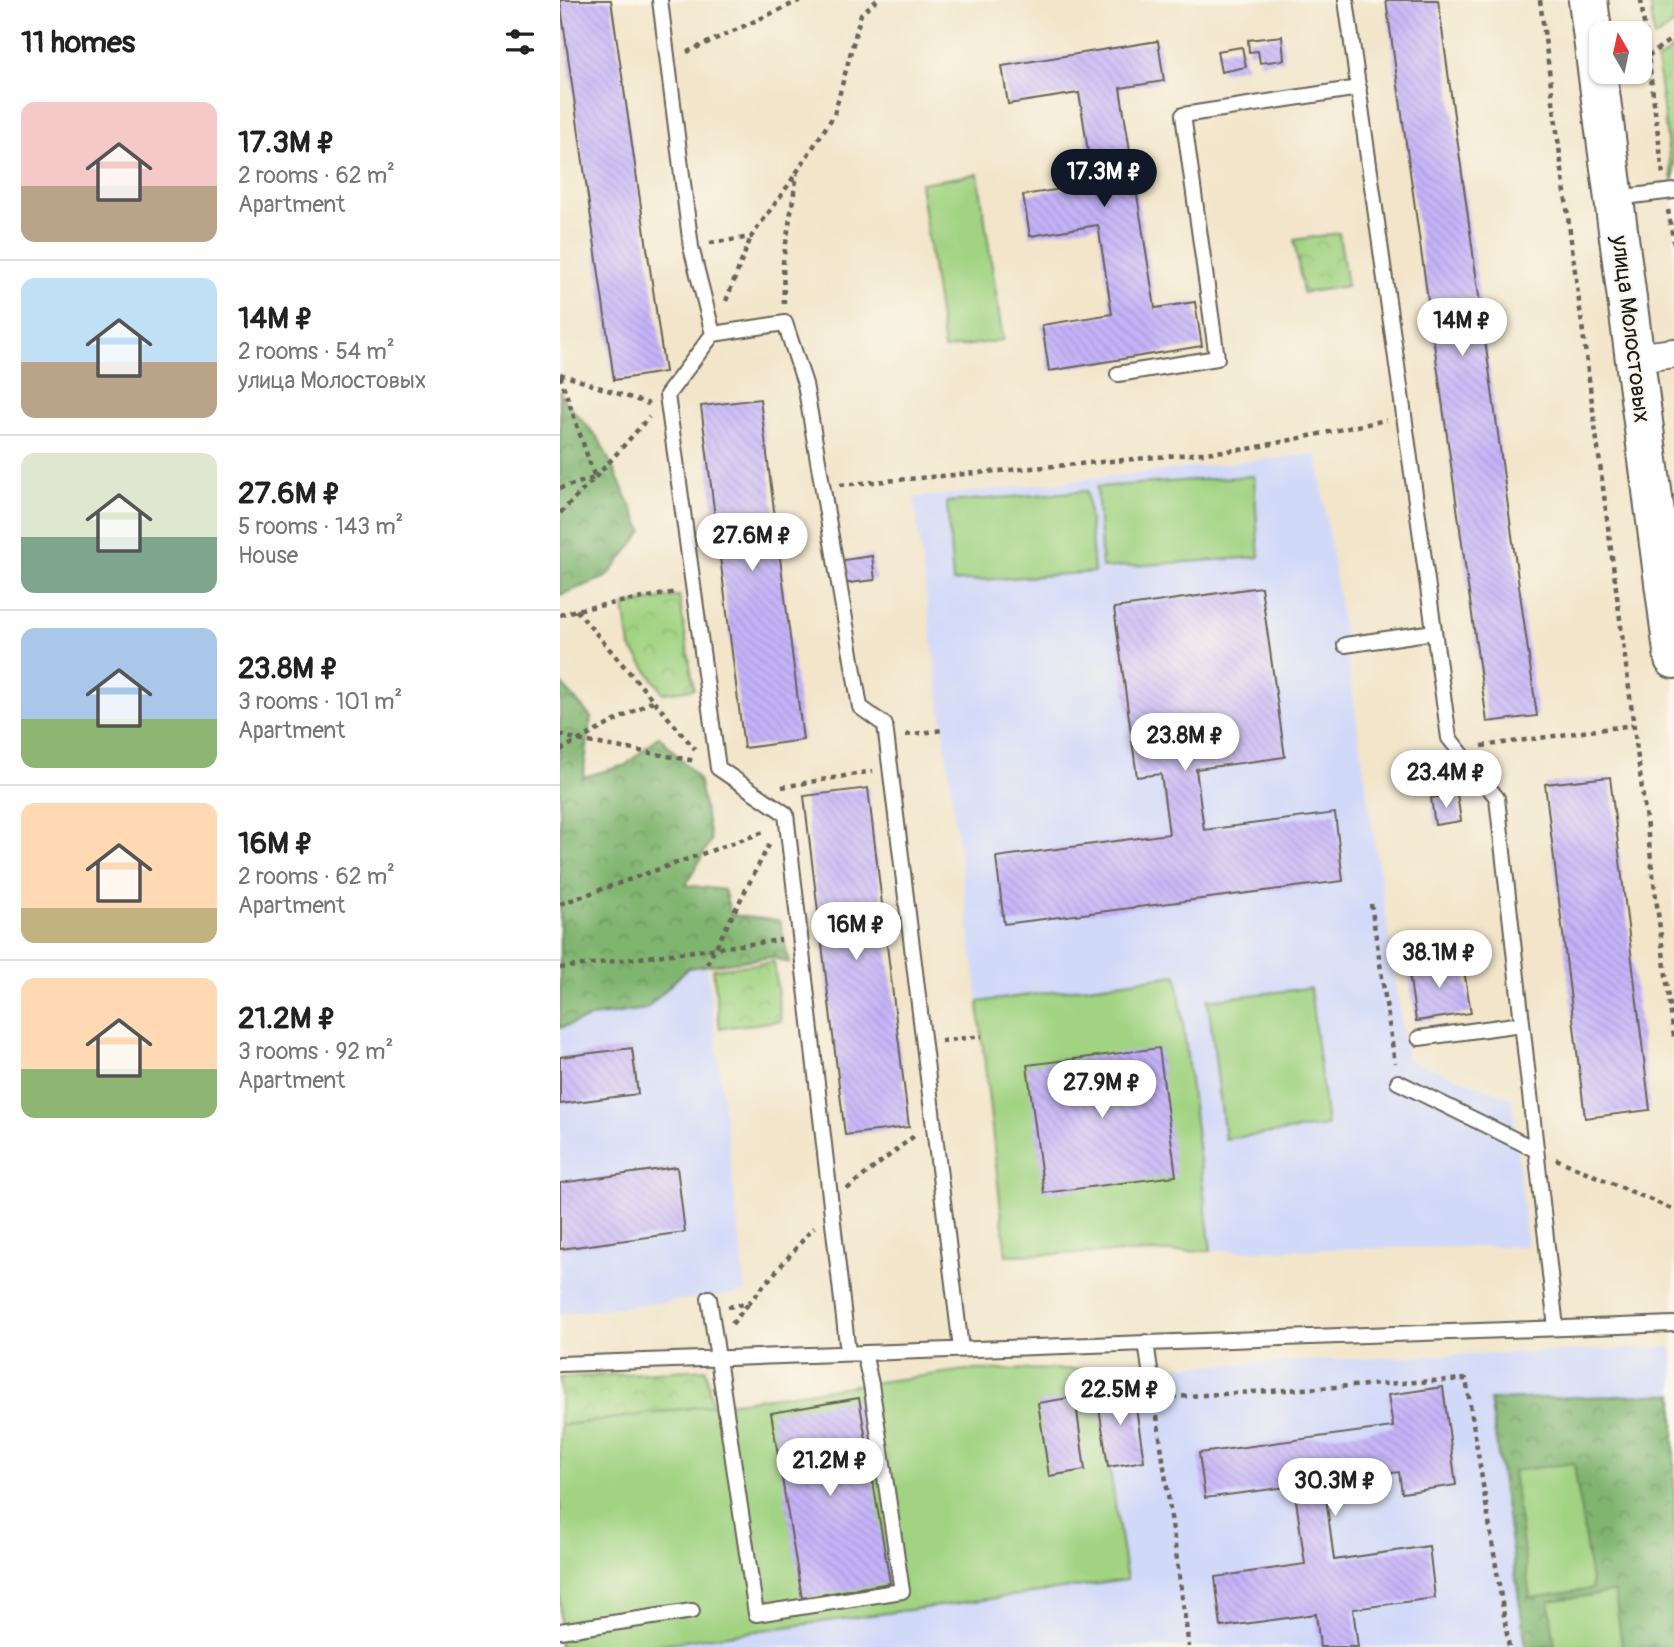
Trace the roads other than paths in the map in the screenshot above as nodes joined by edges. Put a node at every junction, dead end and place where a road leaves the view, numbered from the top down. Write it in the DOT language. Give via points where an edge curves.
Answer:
graph roads {
  1 [pos="660,0"];
  2 [pos="1346,0"];
  3 [pos="1588,0"];
  4 [pos="1359,88"];
  5 [pos="1670,192"];
  6 [pos="1614,198"];
  7 [pos="713,334"];
  8 [pos="1674,353"];
  9 [pos="1635,358"];
  10 [pos="1118,374"];
  11 [pos="1434,632"];
  12 [pos="1345,645"];
  13 [pos="1674,659"];
  14 [pos="1522,1024"];
  15 [pos="1419,1038"];
  16 [pos="1398,1082"];
  17 [pos="1536,1150"];
  18 [pos="710,1304"];
  19 [pos="1674,1324"];
  20 [pos="1556,1328"];
  21 [pos="1146,1342"];
  22 [pos="961,1349"];
  23 [pos="848,1353"];
  24 [pos="864,1353"];
  25 [pos="717,1358"];
  26 [pos="560,1364"];
  27 [pos="1154,1398"];
  28 [pos="692,1611"];
  29 [pos="560,1631"];
  1 -- 7 [label="lane" via="691,247"];
  2 -- 4 [label="lane"];
  3 -- 6 [label="street, улица Молостовых"];
  4 -- 10 [label="lane" via="1183,115 1217,358"];
  4 -- 11 [label="lane"];
  5 -- 6 [label="lane"];
  6 -- 9 [label="street, улица Молостовых"];
  7 -- 22 [label="lane" via="785,323 805,384 860,706 885,725 887,737"];
  7 -- 23 [label="lane" via="667,394 713,765 786,814"];
  8 -- 9 [label="street"];
  9 -- 13 [label="street, улица Молостовых"];
  11 -- 12 [label="lane"];
  11 -- 14 [label="lane" via="1448,738 1497,798"];
  14 -- 15 [label="lane"];
  14 -- 17 [label="lane"];
  16 -- 17 [label="lane"];
  17 -- 20 [label="lane"];
  18 -- 25 [label="lane"];
  19 -- 20 [label="lane" via="1613,1319"];
  20 -- 21 [label="lane"];
  21 -- 22 [label="lane"];
  21 -- 27 [label="lane"];
  22 -- 24 [label="lane"];
  23 -- 24 [label="lane"];
  23 -- 25 [label="lane"];
  24 -- 25 [label="lane" via="902,1591 755,1614"];
  25 -- 26 [label="lane"];
  28 -- 29 [label="lane"];
}
